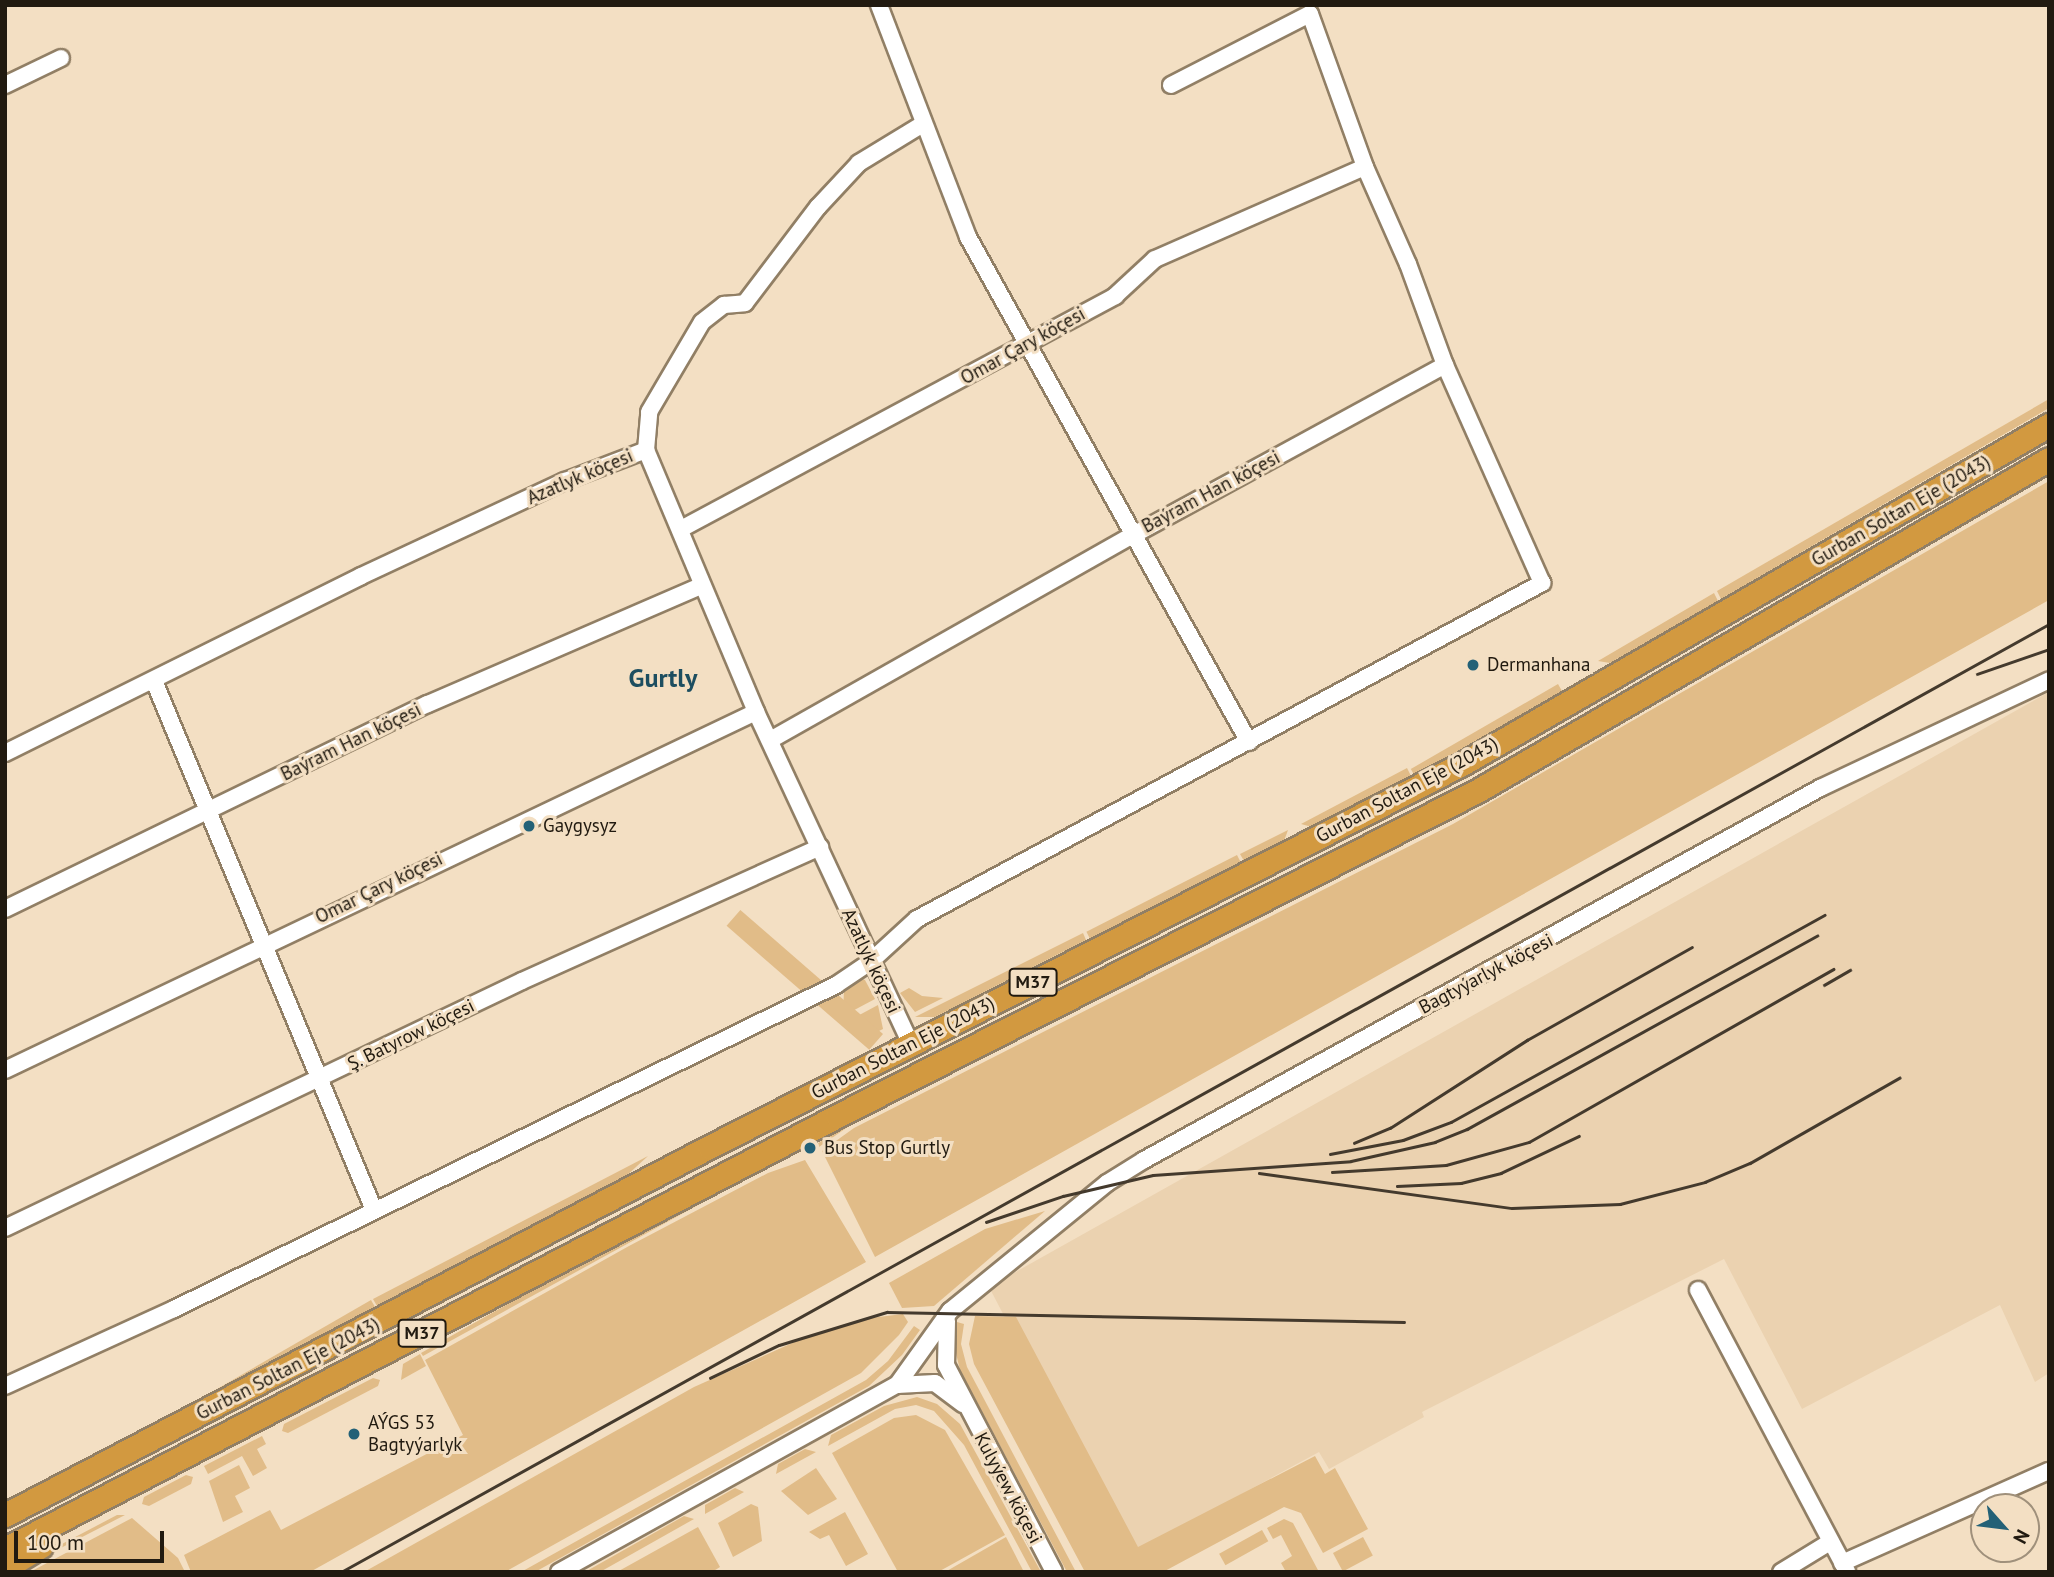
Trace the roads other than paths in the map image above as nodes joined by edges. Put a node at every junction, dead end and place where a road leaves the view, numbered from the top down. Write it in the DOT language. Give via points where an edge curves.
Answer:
graph roads {
  1 [pos="879,5"];
  2 [pos="1310,10"];
  3 [pos="61,58"];
  4 [pos="5,85"];
  5 [pos="1171,85"];
  6 [pos="923,124"];
  7 [pos="1365,167"];
  8 [pos="1026,344"];
  9 [pos="1445,365"];
  10 [pos="2049,425"];
  11 [pos="646,450"];
  12 [pos="2049,458"];
  13 [pos="681,529"];
  14 [pos="1867,532"];
  15 [pos="1131,536"];
  16 [pos="1881,554"];
  17 [pos="701,586"];
  18 [pos="2049,680"];
  19 [pos="154,681"];
  20 [pos="756,712"];
  21 [pos="770,740"];
  22 [pos="1248,742"];
  23 [pos="5,753"];
  24 [pos="210,811"];
  25 [pos="820,847"];
  26 [pos="5,909"];
  27 [pos="262,945"];
  28 [pos="870,962"];
  29 [pos="911,1044"];
  30 [pos="5,1070"];
  31 [pos="320,1079"];
  32 [pos="374,1210"];
  33 [pos="5,1228"];
  34 [pos="1698,1290"];
  35 [pos="950,1311"];
  36 [pos="897,1385"];
  37 [pos="5,1386"];
  38 [pos="963,1404"];
  39 [pos="249,1423"];
  40 [pos="2049,1471"];
  41 [pos="7,1514"];
  42 [pos="1830,1542"];
  43 [pos="7,1554"];
  44 [pos="1844,1567"];
  45 [pos="559,1572"];
  46 [pos="1054,1572"];
  47 [pos="1781,1572"];
  1 -- 6 [label="street"];
  2 -- 5 [label="street"];
  2 -- 7 [label="street"];
  3 -- 4 [label="street"];
  6 -- 8 [label="street" via="968,237"];
  6 -- 11 [label="street" via="859,163 818,207 745,303 724,305 702,322 649,412"];
  7 -- 8 [label="street, Omar Çary köçesi" via="1155,259 1115,296"];
  7 -- 9 [label="street" via="1408,264"];
  8 -- 13 [label="street, Omar Çary köçesi"];
  8 -- 15 [label="street"];
  9 -- 15 [label="street, Baýram Han köçesi"];
  9 -- 22 [label="street" via="1542,583"];
  10 -- 14 [label="highway, Gurban Soltan Eje (2043) / M37"];
  11 -- 13 [label="street, Azatlyk köçesi"];
  11 -- 19 [label="street, Azatlyk köçesi" via="565,481 373,570"];
  12 -- 16 [label="highway, Gurban Soltan Eje (2043) / M37"];
  13 -- 17 [label="street, Azatlyk köçesi"];
  14 -- 16 [label="highway"];
  14 -- 29 [label="highway, Gurban Soltan Eje (2043) / M37" via="1462,764"];
  15 -- 21 [label="street, Baýram Han köçesi"];
  15 -- 22 [label="street"];
  16 -- 39 [label="highway, Gurban Soltan Eje (2043) / M37" via="1477,791 837,1116"];
  17 -- 20 [label="street, Azatlyk köçesi"];
  17 -- 24 [label="street, Baýram Han köçesi" via="428,704"];
  18 -- 35 [label="street, Bagtyýarlyk köçesi" via="1820,788 1184,1137 1107,1183"];
  19 -- 23 [label="street, Azatlyk köçesi"];
  19 -- 24 [label="street"];
  20 -- 21 [label="street, Azatlyk köçesi"];
  20 -- 27 [label="street, Omar Çary köçesi"];
  21 -- 25 [label="street, Azatlyk köçesi"];
  22 -- 28 [label="street" via="917,919"];
  24 -- 26 [label="street, Baýram Han köçesi"];
  24 -- 27 [label="street"];
  25 -- 28 [label="street, Azatlyk köçesi"];
  25 -- 31 [label="street, Ş. Batyrow köçesi" via="522,981"];
  27 -- 30 [label="street, Omar Çary köçesi"];
  27 -- 31 [label="street"];
  28 -- 29 [label="street, Azatlyk köçesi"];
  28 -- 32 [label="street" via="836,985"];
  29 -- 41 [label="highway, Gurban Soltan Eje (2043) / M37"];
  31 -- 32 [label="street"];
  31 -- 33 [label="street, Ş. Batyrow köçesi"];
  32 -- 37 [label="street"];
  34 -- 42 [label="street"];
  35 -- 36 [label="street, Bagtyýarlyk köçesi"];
  35 -- 38 [label="street, Kulyýew köçesi" via="944,1356"];
  36 -- 38 [label="street" via="934,1383 954,1393"];
  36 -- 45 [label="street"];
  38 -- 46 [label="street, Kulyýew köçesi"];
  39 -- 43 [label="highway, Gurban Soltan Eje (2043) / M37"];
  39 -- 43 [label="highway" via="198,1463"];
  40 -- 44 [label="street"];
  42 -- 44 [label="street"];
  42 -- 47 [label="street"];
}
